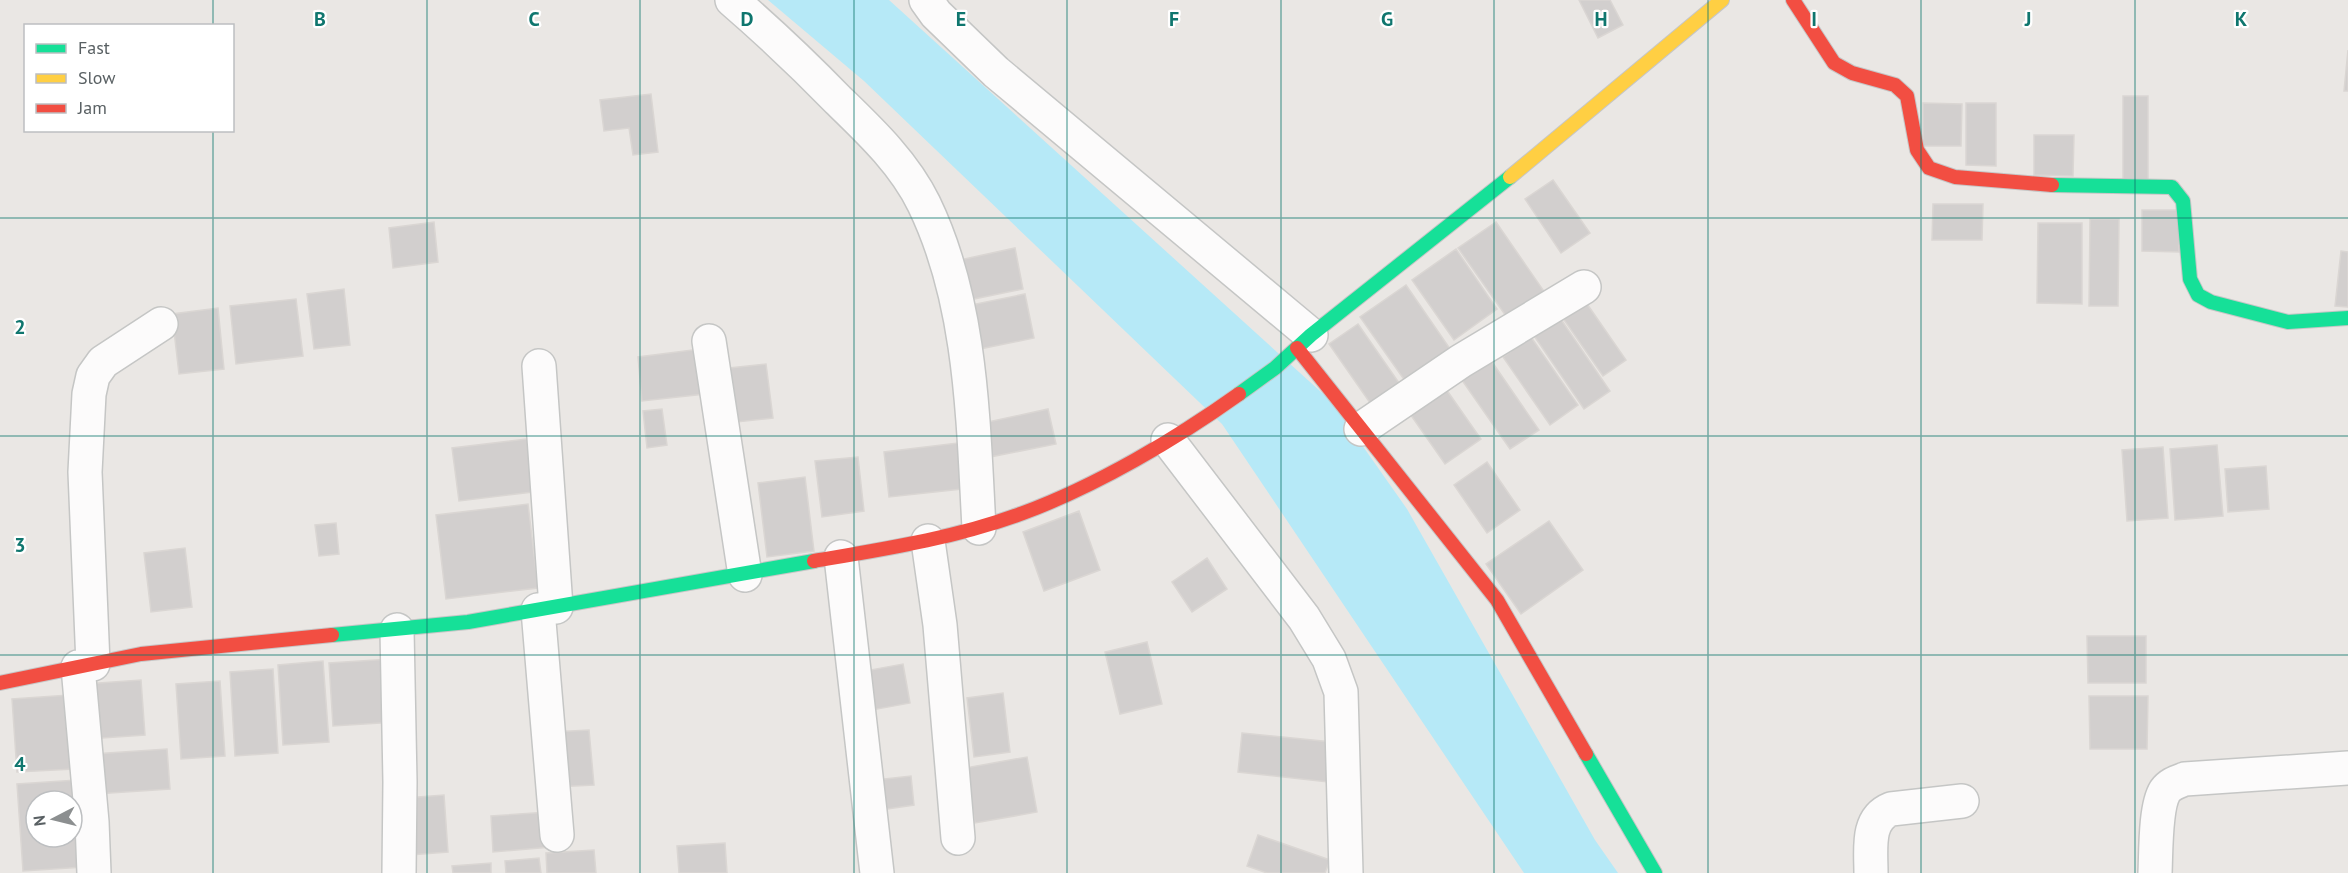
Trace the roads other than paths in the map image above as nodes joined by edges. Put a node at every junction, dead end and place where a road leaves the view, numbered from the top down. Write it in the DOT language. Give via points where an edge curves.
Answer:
graph roads {
  1 [pos="732,0"];
  2 [pos="926,0"];
  3 [pos="1722,0"];
  4 [pos="1793,0"];
  5 [pos="1584,287"];
  6 [pos="2348,318"];
  7 [pos="161,324"];
  8 [pos="709,341"];
  9 [pos="1304,341"];
  10 [pos="539,366"];
  11 [pos="1361,429"];
  12 [pos="1168,440"];
  13 [pos="979,528"];
  14 [pos="928,541"];
  15 [pos="841,557"];
  16 [pos="745,575"];
  17 [pos="547,609"];
  18 [pos="397,630"];
  19 [pos="86,666"];
  20 [pos="0,683"];
  21 [pos="2348,768"];
  22 [pos="1962,801"];
  23 [pos="556,835"];
  24 [pos="958,838"];
  25 [pos="94,873"];
  26 [pos="399,873"];
  27 [pos="877,873"];
  28 [pos="1346,873"];
  29 [pos="1655,873"];
  30 [pos="1871,873"];
  31 [pos="2155,873"];
  1 -- 13 [label="street" via="882,143 924,203 948,265 969,369"];
  2 -- 9 [label="street" via="996,72"];
  3 -- 9 [label="street"];
  4 -- 6 [label="street" via="1843,71 1901,88 1908,99 1916,147 1928,168 1942,175 1996,182 2172,186 2183,201 2190,279 2198,295 2211,302 2289,322"];
  5 -- 11 [label="street" via="1461,361"];
  7 -- 19 [label="street" via="103,362 93,376 89,394 85,472"];
  8 -- 16 [label="street"];
  9 -- 11 [label="street"];
  9 -- 12 [label="street" via="1275,368"];
  10 -- 17 [label="street"];
  11 -- 29 [label="street" via="1497,600"];
  12 -- 13 [label="street" via="1079,489"];
  12 -- 28 [label="street" via="1304,618 1329,659 1341,692"];
  13 -- 14 [label="street"];
  14 -- 15 [label="street"];
  14 -- 24 [label="street" via="940,625"];
  15 -- 16 [label="street"];
  15 -- 27 [label="street"];
  16 -- 17 [label="street"];
  17 -- 18 [label="street"];
  17 -- 23 [label="street"];
  18 -- 19 [label="street" via="141,654"];
  18 -- 26 [label="street"];
  19 -- 20 [label="street"];
  19 -- 25 [label="street"];
  21 -- 31 [label="street" via="2186,779 2171,784 2164,793 2160,812"];
  22 -- 30 [label="street" via="1881,813 1873,824"];
}
